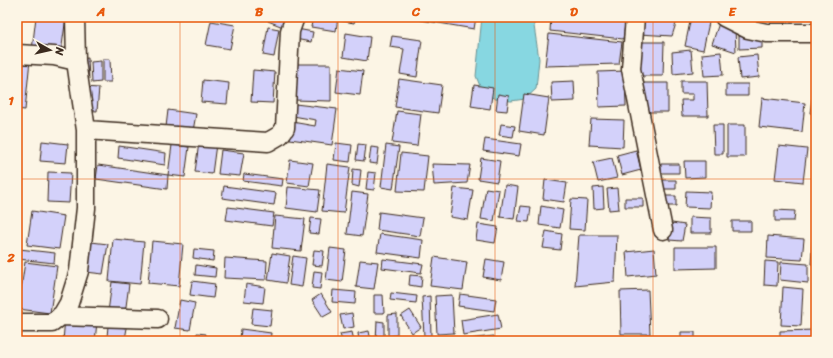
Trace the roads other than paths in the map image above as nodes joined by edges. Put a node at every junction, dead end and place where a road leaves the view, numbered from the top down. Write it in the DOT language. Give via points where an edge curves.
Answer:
graph roads {
  1 [pos="75,17"];
  2 [pos="295,17"];
  3 [pos="635,17"];
  4 [pos="724,17"];
  5 [pos="816,33"];
  6 [pos="17,54"];
  7 [pos="76,61"];
  8 [pos="86,130"];
  9 [pos="663,230"];
  10 [pos="60,316"];
  11 [pos="158,319"];
  12 [pos="17,323"];
  1 -- 7 [label="street"];
  2 -- 8 [label="street" via="290,31 285,128 280,135 268,142"];
  3 -- 9 [label="street" via="631,69"];
  4 -- 5 [label="street" via="748,29 767,33"];
  6 -- 7 [label="street" via="54,56"];
  7 -- 8 [label="street"];
  8 -- 10 [label="street" via="86,208 79,271 69,302"];
  10 -- 11 [label="street"];
  10 -- 12 [label="street" via="52,323"];
}
